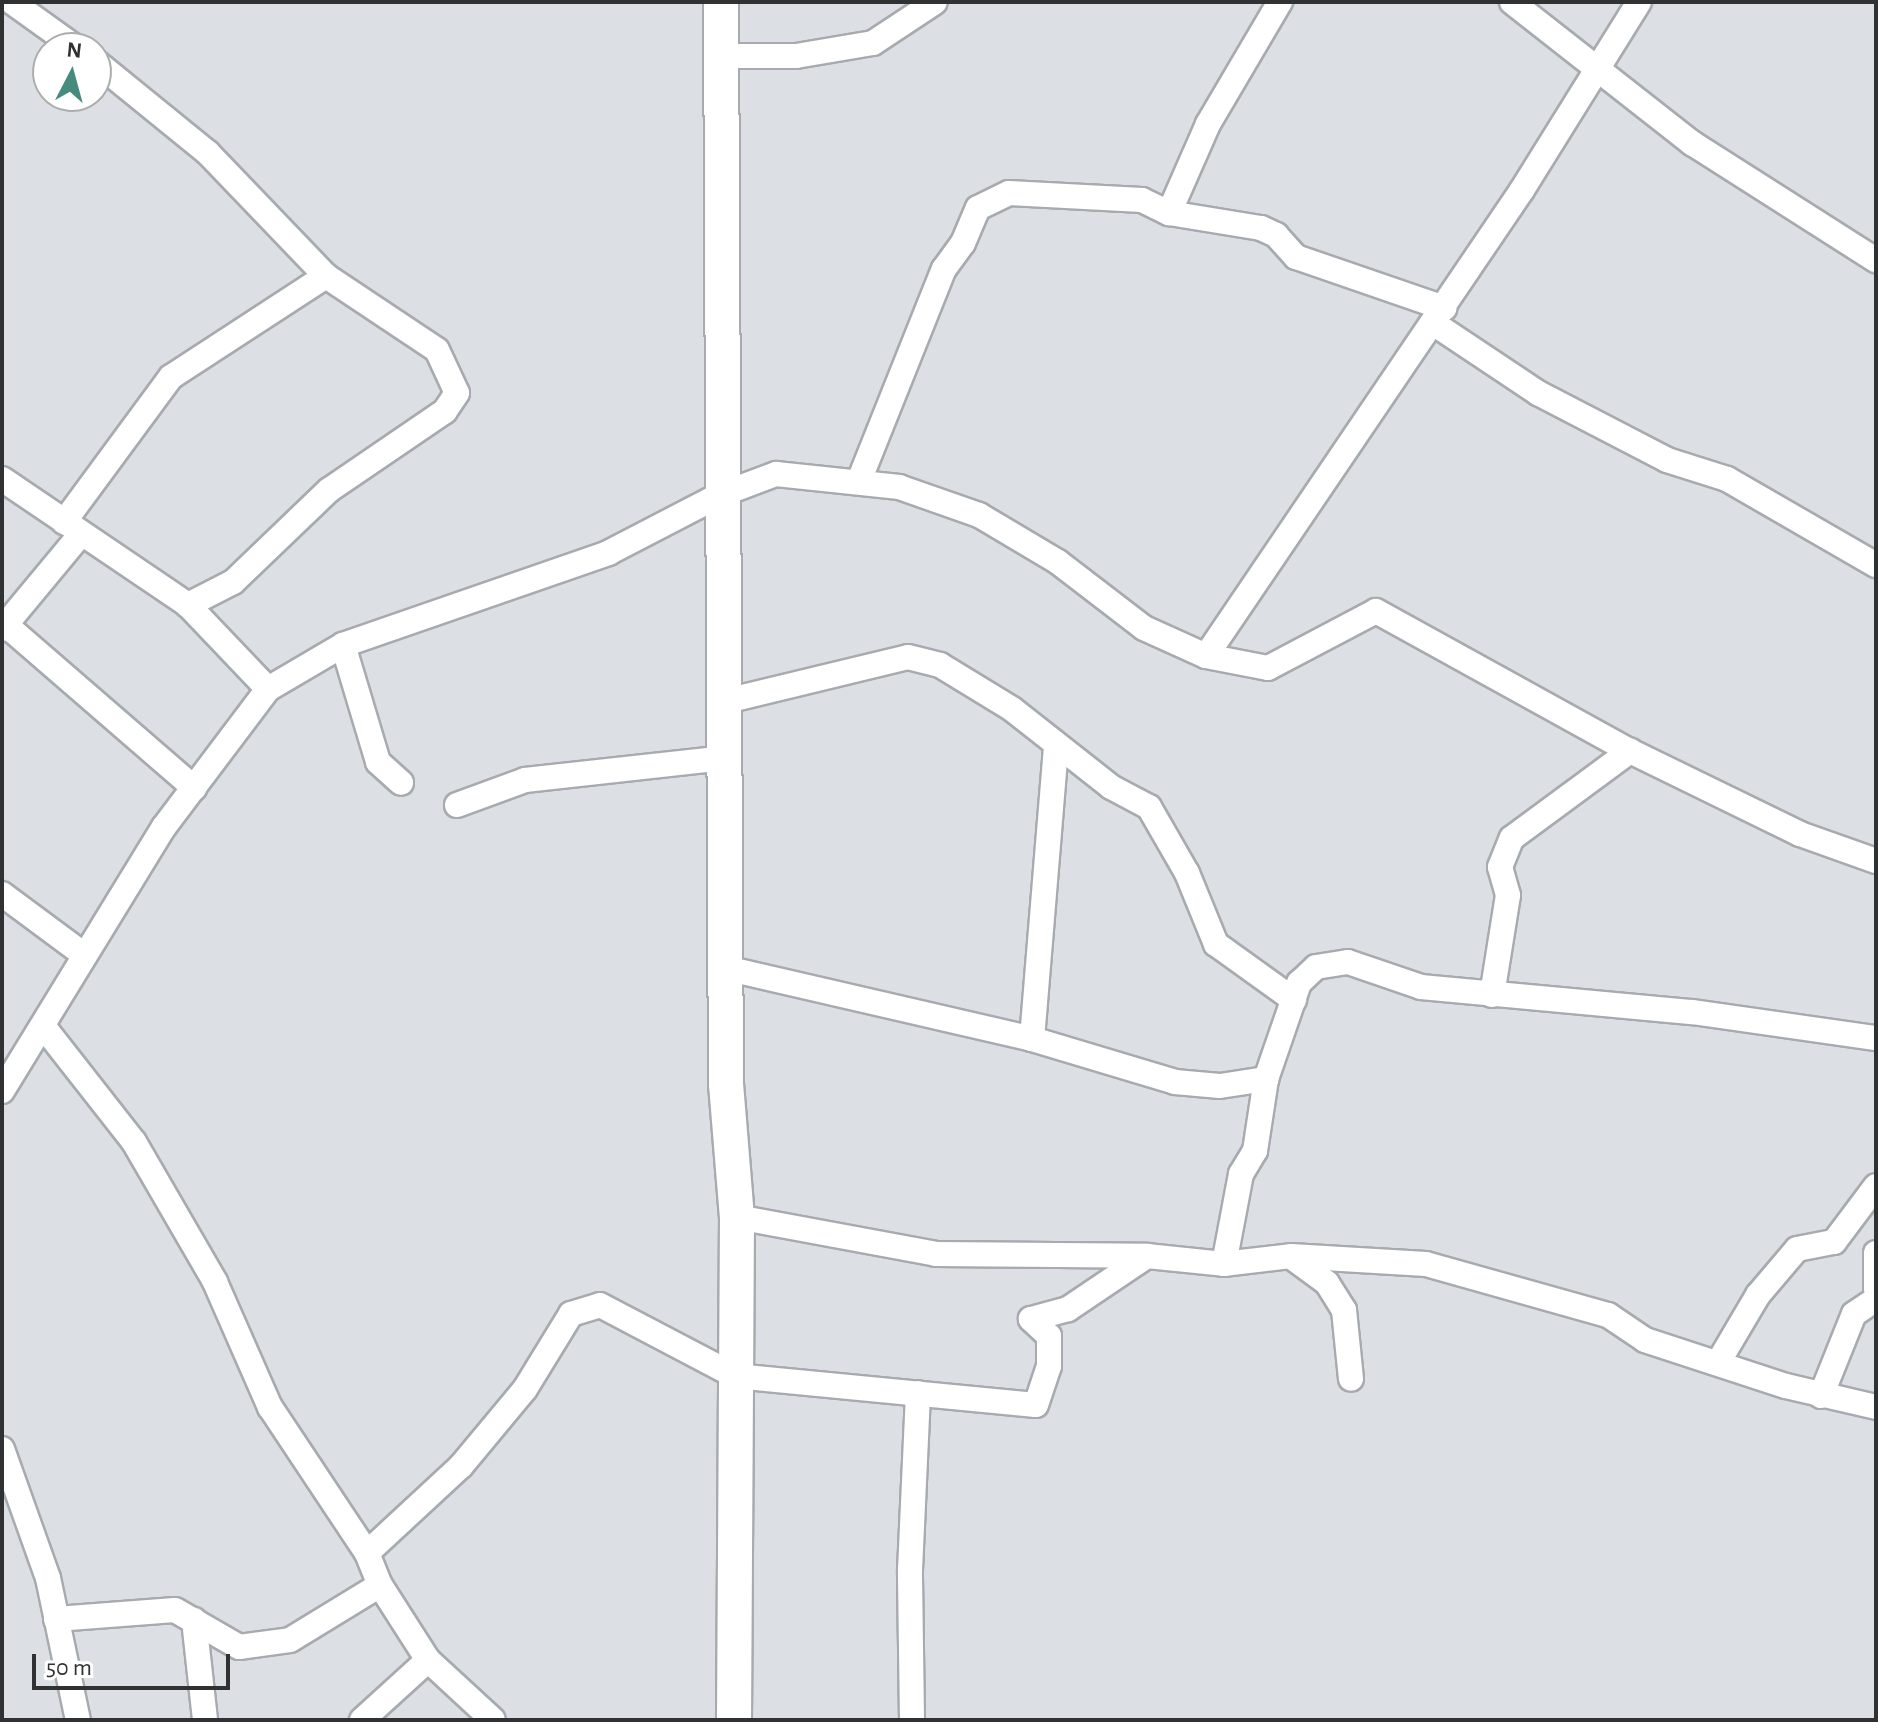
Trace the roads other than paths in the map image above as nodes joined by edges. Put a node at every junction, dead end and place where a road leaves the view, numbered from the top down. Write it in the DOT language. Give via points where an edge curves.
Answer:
graph roads {
  1 [pos="10,2"];
  2 [pos="721,2"];
  3 [pos="935,2"];
  4 [pos="1280,2"];
  5 [pos="1512,2"];
  6 [pos="1639,2"];
  7 [pos="2,11"];
  8 [pos="53,32"];
  9 [pos="723,56"];
  10 [pos="1596,71"];
  11 [pos="112,75"];
  12 [pos="1169,213"];
  13 [pos="1876,260"];
  14 [pos="326,276"];
  15 [pos="1439,315"];
  16 [pos="2,479"];
  17 [pos="859,481"];
  18 [pos="720,495"];
  19 [pos="73,528"];
  20 [pos="1876,565"];
  21 [pos="188,605"];
  22 [pos="4,627"];
  23 [pos="343,645"];
  24 [pos="1206,656"];
  25 [pos="268,689"];
  26 [pos="722,702"];
  27 [pos="1056,748"];
  28 [pos="1630,751"];
  29 [pos="724,758"];
  30 [pos="401,783"];
  31 [pos="194,788"];
  32 [pos="457,805"];
  33 [pos="1876,861"];
  34 [pos="2,894"];
  35 [pos="84,955"];
  36 [pos="725,968"];
  37 [pos="1492,995"];
  38 [pos="1294,1000"];
  39 [pos="43,1026"];
  40 [pos="1876,1038"];
  41 [pos="1032,1039"];
  42 [pos="1266,1079"];
  43 [pos="2,1091"];
  44 [pos="1876,1186"];
  45 [pos="1866,1212"];
  46 [pos="737,1217"];
  47 [pos="1876,1253"];
  48 [pos="1147,1256"];
  49 [pos="1291,1256"];
  50 [pos="1224,1264"];
  51 [pos="1876,1289"];
  52 [pos="1876,1299"];
  53 [pos="1719,1361"];
  54 [pos="735,1376"];
  55 [pos="1351,1379"];
  56 [pos="918,1393"];
  57 [pos="1821,1396"];
  58 [pos="1876,1407"];
  59 [pos="2,1449"];
  60 [pos="367,1553"];
  61 [pos="380,1585"];
  62 [pos="56,1619"];
  63 [pos="194,1620"];
  64 [pos="428,1660"];
  65 [pos="78,1720"];
  66 [pos="205,1720"];
  67 [pos="362,1720"];
  68 [pos="493,1720"];
  69 [pos="734,1720"];
  70 [pos="912,1720"];
  1 -- 7 [label="street"];
  1 -- 8 [label="street"];
  2 -- 9 [label="main road"];
  3 -- 9 [label="street" via="873,43 796,56"];
  4 -- 12 [label="street" via="1208,124"];
  5 -- 10 [label="street"];
  6 -- 10 [label="street"];
  9 -- 18 [label="main road"];
  10 -- 13 [label="street" via="1692,143"];
  10 -- 15 [label="street"];
  11 -- 14 [label="street" via="208,153"];
  12 -- 15 [label="street" via="1261,228 1276,235 1296,257"];
  12 -- 17 [label="street" via="1142,200 1009,193 978,208 944,269"];
  14 -- 19 [label="street" via="171,377"];
  14 -- 21 [label="street" via="437,350 457,393 445,411 329,490 233,582"];
  15 -- 20 [label="street" via="1538,393 1667,460 1727,479"];
  15 -- 24 [label="street"];
  16 -- 19 [label="street"];
  17 -- 18 [label="street" via="776,474"];
  17 -- 24 [label="street" via="899,487 979,515 1058,562 1144,628"];
  18 -- 23 [label="street" via="608,553"];
  18 -- 26 [label="main road"];
  19 -- 21 [label="street"];
  19 -- 22 [label="street"];
  21 -- 25 [label="street"];
  22 -- 31 [label="street"];
  23 -- 25 [label="street"];
  23 -- 30 [label="street" via="378,762"];
  24 -- 28 [label="street" via="1268,668 1376,611"];
  25 -- 31 [label="street"];
  26 -- 27 [label="street" via="908,657 940,665 1012,709"];
  26 -- 29 [label="main road"];
  27 -- 38 [label="street" via="1149,807 1187,873 1216,944"];
  27 -- 41 [label="street"];
  28 -- 33 [label="street" via="1800,834"];
  28 -- 37 [label="street" via="1512,838 1500,867 1508,895"];
  29 -- 32 [label="street" via="525,780"];
  29 -- 36 [label="main road"];
  31 -- 35 [label="street"];
  34 -- 35 [label="street"];
  35 -- 39 [label="street"];
  36 -- 41 [label="street"];
  36 -- 46 [label="main road" via="726,1084"];
  37 -- 38 [label="street" via="1421,987 1348,962 1316,967 1299,983"];
  37 -- 40 [label="street" via="1693,1012"];
  38 -- 42 [label="street"];
  39 -- 43 [label="street"];
  39 -- 60 [label="street" via="134,1142 215,1282 270,1407"];
  41 -- 42 [label="street" via="1175,1082 1220,1086"];
  42 -- 50 [label="street" via="1255,1151 1241,1174"];
  44 -- 45 [label="street"];
  45 -- 53 [label="street" via="1834,1242 1797,1249 1758,1295"];
  46 -- 48 [label="street" via="936,1254"];
  46 -- 54 [label="main road"];
  47 -- 51 [label="street"];
  48 -- 50 [label="street"];
  48 -- 56 [label="street" via="1068,1309 1031,1319 1049,1336 1049,1366 1036,1405"];
  49 -- 50 [label="street"];
  49 -- 53 [label="street" via="1426,1264 1608,1315 1645,1340"];
  49 -- 55 [label="street" via="1327,1283 1344,1310"];
  52 -- 57 [label="street" via="1854,1314"];
  53 -- 57 [label="street"];
  54 -- 56 [label="street"];
  54 -- 60 [label="street" via="600,1305 571,1314 525,1389 461,1466"];
  54 -- 69 [label="main road"];
  56 -- 70 [label="street" via="910,1570"];
  57 -- 58 [label="street"];
  59 -- 62 [label="street" via="48,1578"];
  60 -- 61 [label="street"];
  61 -- 63 [label="street" via="290,1640 239,1647"];
  61 -- 64 [label="street"];
  62 -- 63 [label="street" via="157,1609"];
  62 -- 65 [label="street"];
  63 -- 66 [label="street"];
  64 -- 67 [label="street"];
  64 -- 68 [label="street"];
}
